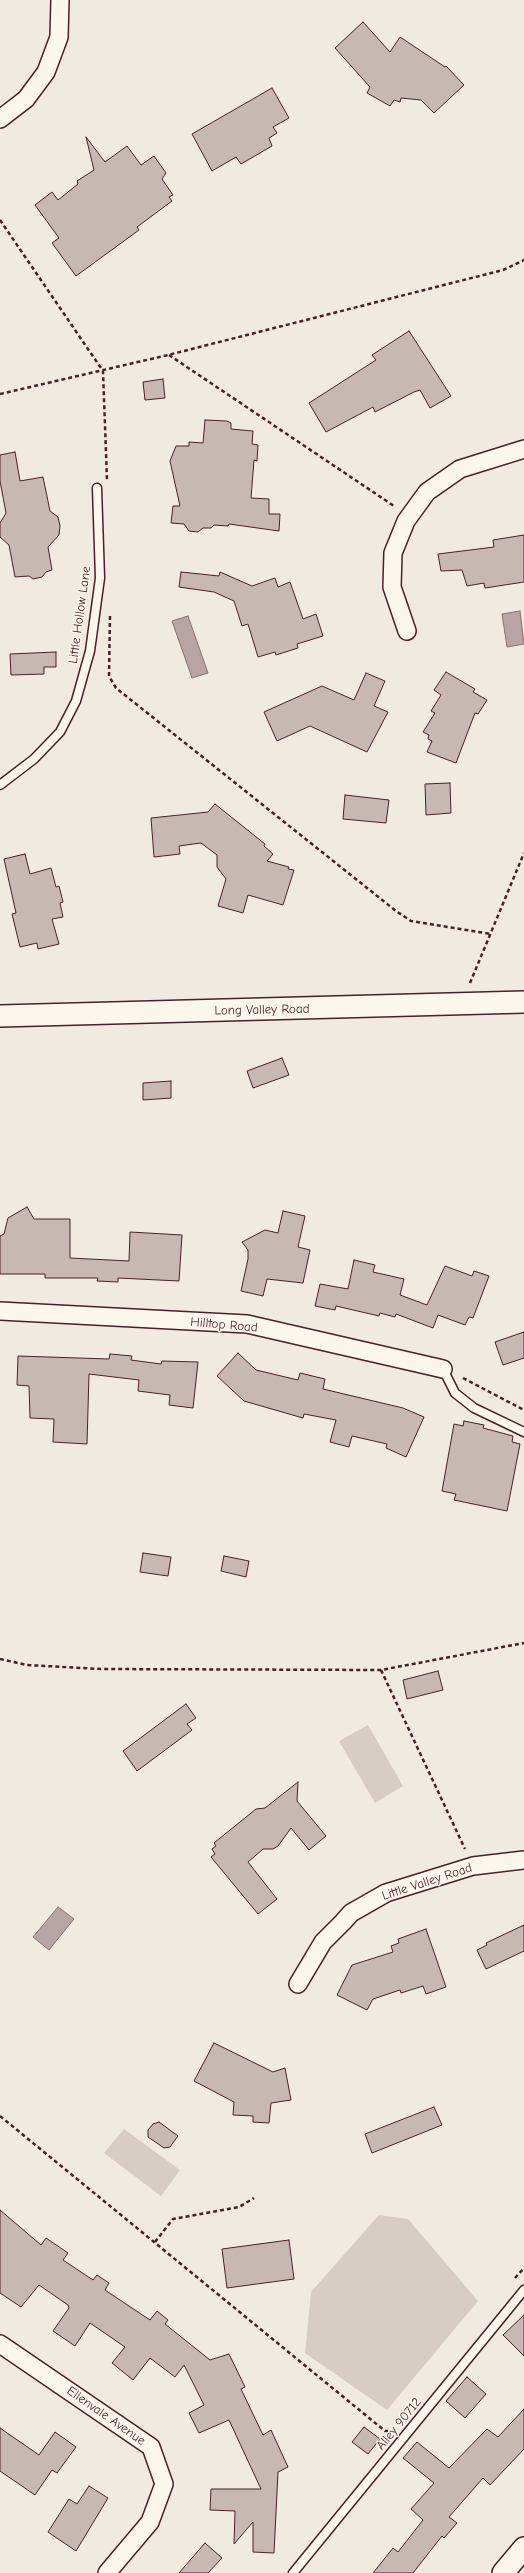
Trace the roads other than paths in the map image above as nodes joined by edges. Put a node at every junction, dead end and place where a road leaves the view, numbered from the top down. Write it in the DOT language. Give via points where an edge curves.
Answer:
graph roads {
  1 [pos="60,0"];
  2 [pos="0,119"];
  3 [pos="524,449"];
  4 [pos="97,488"];
  5 [pos="408,632"];
  6 [pos="0,785"];
  7 [pos="524,1002"];
  8 [pos="0,1016"];
  9 [pos="0,1311"];
  10 [pos="443,1369"];
  11 [pos="524,1432"];
  12 [pos="524,1860"];
  13 [pos="298,1984"];
  14 [pos="524,2290"];
  15 [pos="0,2344"];
  16 [pos="524,2548"];
  17 [pos="107,2573"];
  18 [pos="293,2573"];
  19 [pos="503,2573"];
  1 -- 2 [label="street" via="59,37 46,72 26,100"];
  3 -- 5 [label="street" via="460,469 427,492 406,520 393,553 392,587"];
  4 -- 6 [label="lane, Little Hollow Lane" via="100,578 90,651 76,701 60,732 34,759"];
  7 -- 8 [label="street, Long Valley Road"];
  9 -- 10 [label="street, Hilltop Road" via="247,1324"];
  10 -- 11 [label="lane" via="455,1394 474,1408"];
  12 -- 13 [label="street, Little Valley Road" via="473,1866 386,1893 351,1914 323,1942"];
  14 -- 18 [label="lane, Alley 90712"];
  15 -- 17 [label="street, Ellenvale Avenue" via="151,2447 164,2484 150,2522"];
  16 -- 19 [label="street"];
}
